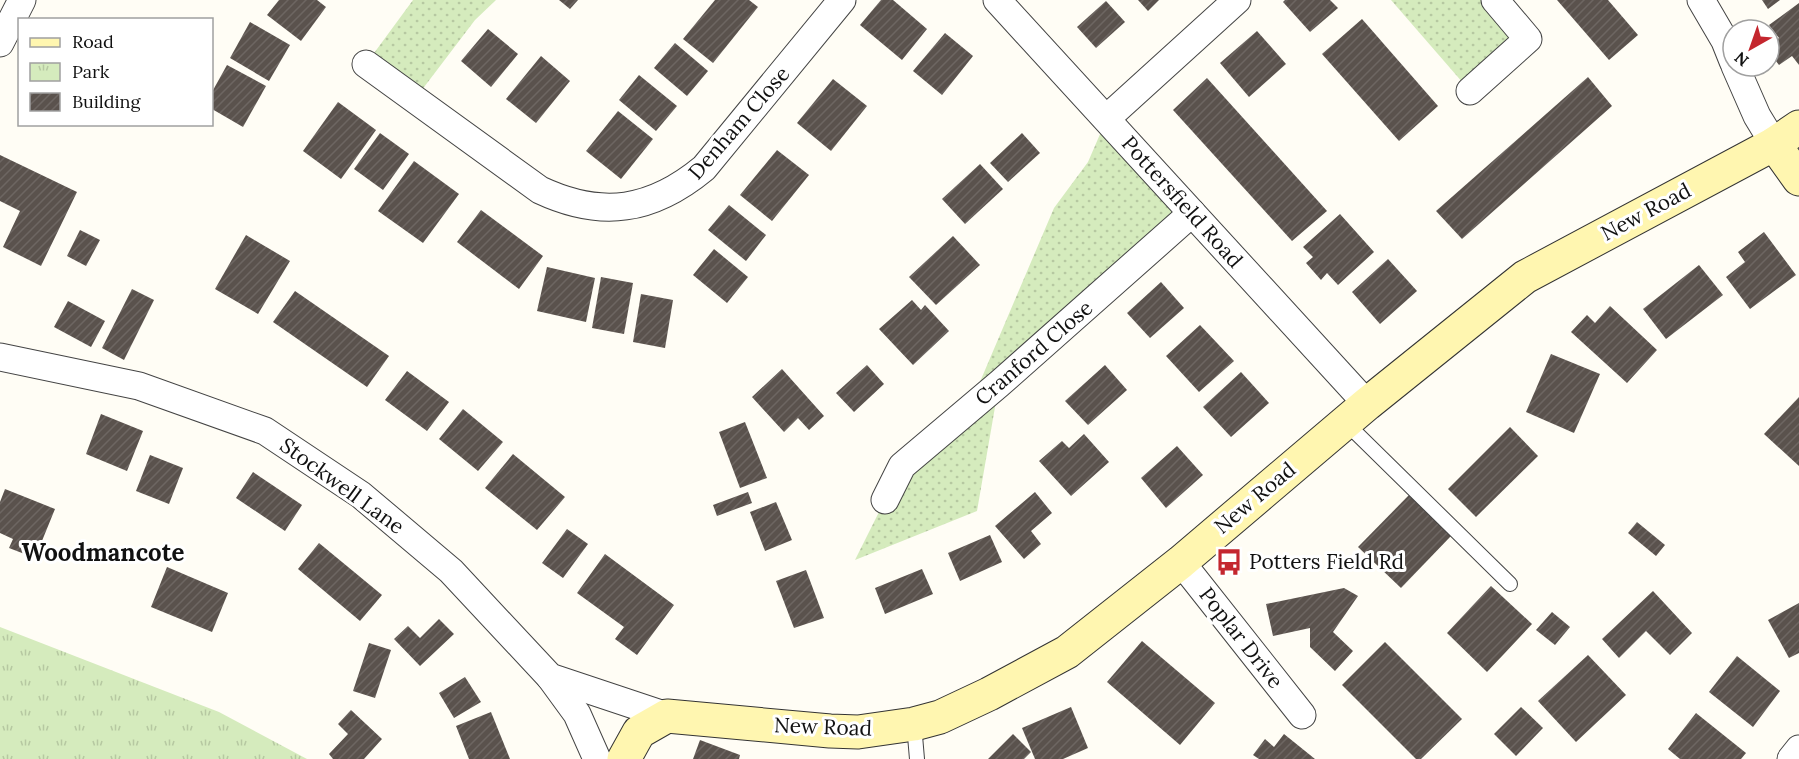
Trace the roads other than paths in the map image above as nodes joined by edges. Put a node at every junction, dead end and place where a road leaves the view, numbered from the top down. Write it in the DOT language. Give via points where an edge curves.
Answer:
graph roads {
  1 [pos="22,0"];
  2 [pos="842,0"];
  3 [pos="998,0"];
  4 [pos="1237,0"];
  5 [pos="1495,0"];
  6 [pos="1701,0"];
  7 [pos="1721,34"];
  8 [pos="0,43"];
  9 [pos="366,64"];
  10 [pos="1740,78"];
  11 [pos="1470,92"];
  12 [pos="1107,118"];
  13 [pos="1786,136"];
  14 [pos="1799,179"];
  15 [pos="1192,213"];
  16 [pos="0,357"];
  17 [pos="1356,413"];
  18 [pos="885,500"];
  19 [pos="1181,562"];
  20 [pos="1510,584"];
  21 [pos="550,677"];
  22 [pos="1302,715"];
  23 [pos="667,716"];
  24 [pos="914,724"];
  25 [pos="597,759"];
  26 [pos="624,759"];
  27 [pos="916,759"];
  1 -- 8 [label="street"];
  2 -- 9 [label="street, Denham Close" via="704,168 667,195 622,207 580,205 540,190"];
  3 -- 12 [label="street, Pottersfield Road"];
  4 -- 12 [label="street"];
  5 -- 11 [label="street" via="1528,39"];
  6 -- 7 [label="street"];
  10 -- 13 [label="street" via="1757,116"];
  12 -- 15 [label="street, Pottersfield Road"];
  13 -- 14 [label="street"];
  13 -- 17 [label="street, New Road" via="1525,277"];
  15 -- 17 [label="street, Pottersfield Road"];
  15 -- 18 [label="street, Cranford Close" via="902,466"];
  16 -- 21 [label="street, Stockwell Lane" via="139,386 265,432 362,495 451,571"];
  17 -- 19 [label="street, New Road"];
  17 -- 20 [label="lane"];
  19 -- 22 [label="street, Poplar Drive"];
  19 -- 24 [label="street, New Road" via="1067,652 965,706"];
  21 -- 23 [label="street, Stockwell Lane"];
  21 -- 25 [label="street" via="577,714"];
  23 -- 24 [label="street, New Road" via="858,732"];
  23 -- 26 [label="street" via="639,732"];
  24 -- 27 [label="lane"];
}
